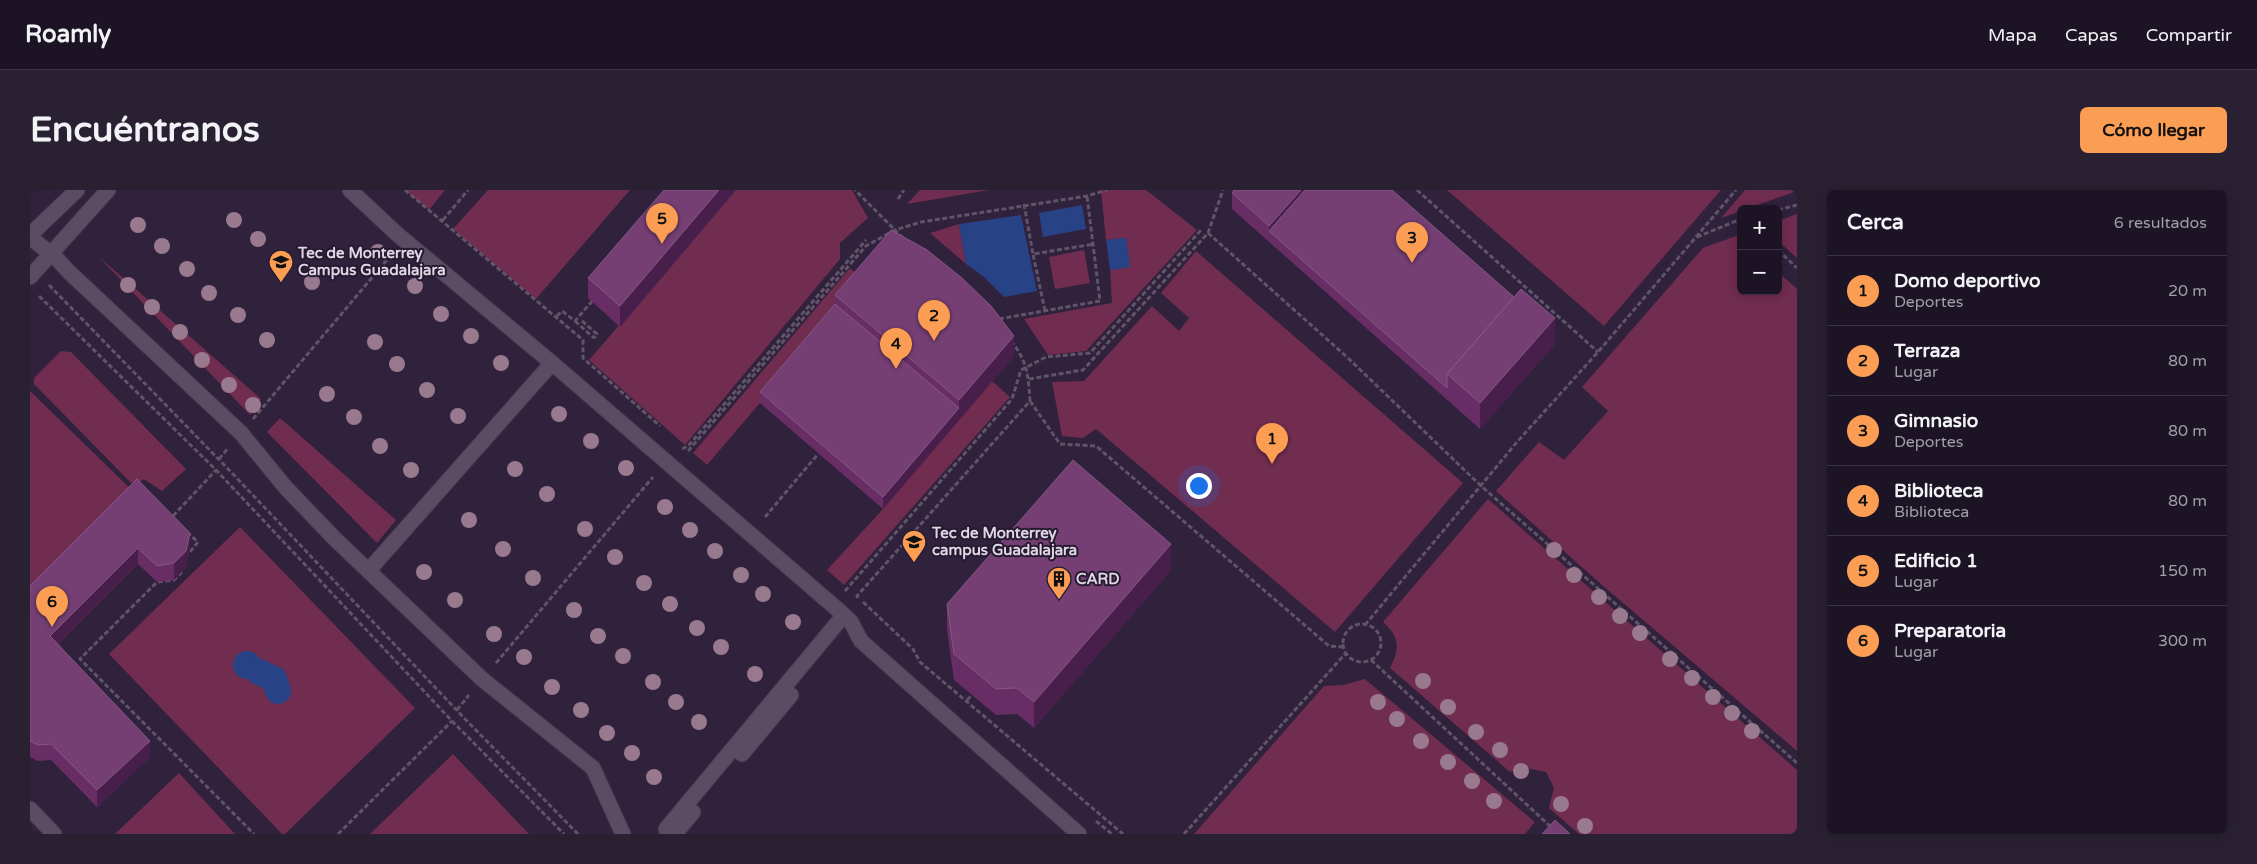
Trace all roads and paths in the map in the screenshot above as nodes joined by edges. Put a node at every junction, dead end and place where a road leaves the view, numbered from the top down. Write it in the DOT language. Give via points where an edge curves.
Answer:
graph roads {
  1 [pos="77,190"];
  2 [pos="108,190"];
  3 [pos="350,190"];
  4 [pos="406,190"];
  5 [pos="468,190"];
  6 [pos="855,190"];
  7 [pos="904,190"];
  8 [pos="1107,190"];
  9 [pos="1223,190"];
  10 [pos="1417,190"];
  11 [pos="1736,190"];
  12 [pos="1087,196"];
  13 [pos="898,199"];
  14 [pos="1024,204"];
  15 [pos="1797,205"];
  16 [pos="1782,209"];
  17 [pos="443,220"];
  18 [pos="1737,222"];
  19 [pos="1202,229"];
  20 [pos="894,230"];
  21 [pos="1208,233"];
  22 [pos="30,236"];
  23 [pos="1695,238"];
  24 [pos="404,239"];
  25 [pos="866,240"];
  26 [pos="908,242"];
  27 [pos="1094,244"];
  28 [pos="51,254"];
  29 [pos="1033,254"];
  30 [pos="1782,254"];
  31 [pos="1797,268"];
  32 [pos="34,273"];
  33 [pos="600,292"];
  34 [pos="40,297"];
  35 [pos="1045,311"];
  36 [pos="557,316"];
  37 [pos="575,321"];
  38 [pos="582,322"];
  39 [pos="1001,328"];
  40 [pos="1006,335"];
  41 [pos="1598,352"];
  42 [pos="552,363"];
  43 [pos="1026,367"];
  44 [pos="1029,379"];
  45 [pos="1030,401"];
  46 [pos="663,428"];
  47 [pos="241,433"];
  48 [pos="677,441"];
  49 [pos="684,448"];
  50 [pos="818,454"];
  51 [pos="219,459"];
  52 [pos="666,462"];
  53 [pos="216,470"];
  54 [pos="1480,485"];
  55 [pos="765,517"];
  56 [pos="178,522"];
  57 [pos="185,529"];
  58 [pos="188,558"];
  59 [pos="186,567"];
  60 [pos="369,570"];
  61 [pos="842,595"];
  62 [pos="848,618"];
  63 [pos="1365,625"];
  64 [pos="1343,647"];
  65 [pos="1346,653"];
  66 [pos="1371,660"];
  67 [pos="482,679"];
  68 [pos="972,694"];
  69 [pos="967,700"];
  70 [pos="456,710"];
  71 [pos="452,721"];
  72 [pos="1797,762"];
  73 [pos="30,809"];
  74 [pos="670,831"];
  75 [pos="1556,832"];
  76 [pos="54,834"];
  77 [pos="254,834"];
  78 [pos="338,834"];
  79 [pos="564,834"];
  80 [pos="578,834"];
  81 [pos="623,834"];
  82 [pos="1079,834"];
  83 [pos="1123,834"];
  84 [pos="1184,834"];
  1 -- 22 [label="lane"];
  2 -- 28 [label="lane"];
  3 -- 24 [label="lane"];
  4 -- 17 [label="path"];
  5 -- 17 [label="path"];
  6 -- 20 [label="path"];
  7 -- 13 [label="path"];
  8 -- 12 [label="path"];
  9 -- 21 [label="path"];
  10 -- 41 [label="path"];
  11 -- 23 [label="path"];
  12 -- 14 [label="path"];
  12 -- 27 [label="path"];
  14 -- 20 [label="path"];
  14 -- 29 [label="path"];
  15 -- 16 [label="path"];
  17 -- 36 [label="path"];
  18 -- 23 [label="path"];
  19 -- 43 [label="path" via="1090,353 1046,357"];
  20 -- 26 [label="path"];
  20 -- 49 [label="path" via="866,246 688,452"];
  21 -- 44 [label="path" via="1083,370"];
  21 -- 54 [label="path" via="1348,358"];
  22 -- 28 [label="lane"];
  23 -- 41 [label="path"];
  24 -- 42 [label="lane"];
  24 -- 47 [label="path"];
  25 -- 49 [label="path"];
  27 -- 29 [label="path"];
  27 -- 35 [label="path" via="1100,301"];
  28 -- 32 [label="lane"];
  28 -- 47 [label="lane"];
  29 -- 35 [label="path"];
  30 -- 31 [label="path"];
  32 -- 51 [label="path"];
  33 -- 37 [label="path"];
  34 -- 53 [label="path"];
  35 -- 39 [label="path" via="995,320"];
  36 -- 37 [label="path" via="562,310"];
  36 -- 46 [label="path" via="583,340 583,358"];
  37 -- 38 [label="path" via="594,338 597,334"];
  40 -- 43 [label="path" via="1024,357"];
  41 -- 54 [label="path"];
  42 -- 52 [label="lane"];
  42 -- 60 [label="lane"];
  43 -- 44 [label="path"];
  43 -- 61 [label="path" via="1021,370 1012,399"];
  44 -- 45 [label="path"];
  45 -- 64 [label="path" via="1060,444 1096,446 1329,646"];
  45 -- 69 [label="path" via="857,596 913,649 920,662"];
  47 -- 51 [label="path"];
  47 -- 60 [label="lane" via="286,488"];
  48 -- 49 [label="path"];
  49 -- 52 [label="path"];
  50 -- 55 [label="path"];
  51 -- 70 [label="path"];
  52 -- 62 [label="lane"];
  52 -- 67 [label="path"];
  53 -- 56 [label="path" via="172,515"];
  53 -- 71 [label="path"];
  54 -- 63 [label="path"];
  54 -- 72 [label="path"];
  57 -- 58 [label="path" via="198,542 190,549"];
  59 -- 77 [label="path" via="174,580 157,582 80,659"];
  60 -- 67 [label="lane"];
  62 -- 74 [label="lane"];
  62 -- 82 [label="lane" via="861,640"];
  63 -- 64 [label="path" via="1359,624 1348,631"];
  63 -- 66 [label="path" via="1372,627 1380,637 1379,650"];
  64 -- 65 [label="path"];
  65 -- 66 [label="path" via="1354,661"];
  65 -- 84 [label="path"];
  66 -- 75 [label="path"];
  67 -- 70 [label="path"];
  67 -- 81 [label="lane" via="593,768"];
  68 -- 69 [label="path"];
  69 -- 83 [label="path"];
  70 -- 80 [label="path"];
  71 -- 78 [label="path"];
  71 -- 79 [label="path"];
  73 -- 76 [label="lane"];
}
